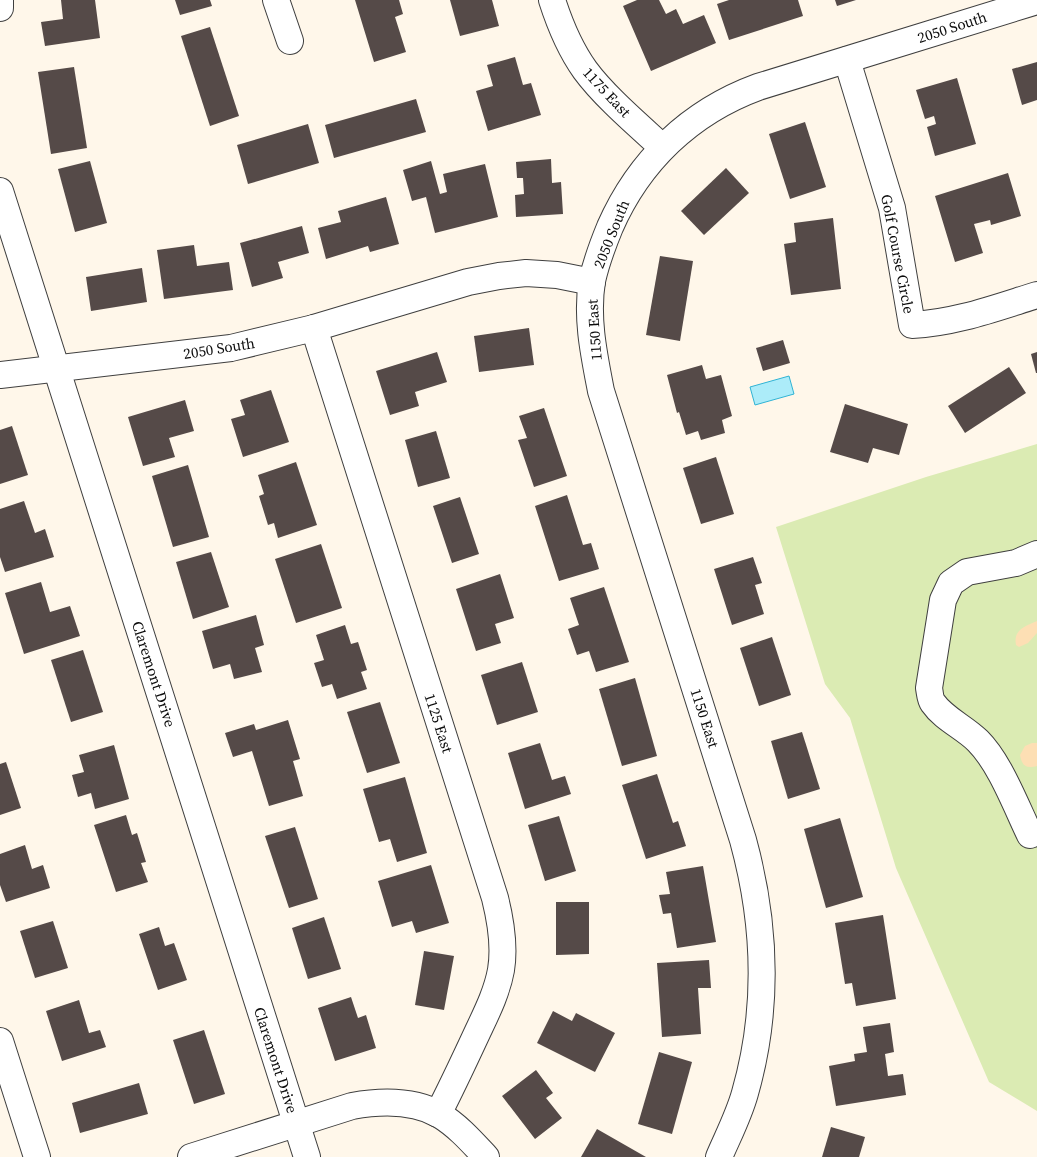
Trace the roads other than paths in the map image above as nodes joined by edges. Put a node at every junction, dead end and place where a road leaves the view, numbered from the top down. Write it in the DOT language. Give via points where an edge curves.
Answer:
graph roads {
  1 [pos="0,0"];
  2 [pos="276,0"];
  3 [pos="552,0"];
  4 [pos="1037,0"];
  5 [pos="0,8"];
  6 [pos="978,9"];
  7 [pos="290,41"];
  8 [pos="847,60"];
  9 [pos="662,147"];
  10 [pos="0,191"];
  11 [pos="592,282"];
  12 [pos="1037,295"];
  13 [pos="314,328"];
  14 [pos="57,370"];
  15 [pos="0,376"];
  16 [pos="1037,554"];
  17 [pos="1030,835"];
  18 [pos="0,1041"];
  19 [pos="438,1114"];
  20 [pos="297,1124"];
  21 [pos="37,1157"];
  22 [pos="190,1157"];
  23 [pos="307,1157"];
  24 [pos="486,1157"];
  25 [pos="719,1157"];
  1 -- 5 [label="street"];
  2 -- 7 [label="street"];
  3 -- 9 [label="street, 1175 East" via="572,50 586,71"];
  4 -- 6 [label="street, 2050 South"];
  6 -- 8 [label="street, 2050 South"];
  8 -- 9 [label="street, 2050 South" via="740,94 691,122"];
  8 -- 12 [label="street, Golf Course Circle" via="892,208 912,324 959,319"];
  9 -- 11 [label="street, 2050 South" via="644,168 618,210"];
  10 -- 14 [label="street, Claremont Drive"];
  11 -- 13 [label="street, 2050 South" via="542,274 499,276 468,282"];
  11 -- 25 [label="street, 1150 East" via="590,319 601,391 743,840 758,903 763,967 758,1032 745,1095"];
  13 -- 14 [label="street, 2050 South" via="231,348"];
  13 -- 19 [label="street, 1125 East" via="501,922 503,946 495,994"];
  14 -- 15 [label="street, 2050 South"];
  14 -- 20 [label="street, Claremont Drive"];
  16 -- 17 [label="street" via="1016,563 968,572 951,583 943,600 929,688 932,702 977,740 989,755"];
  18 -- 21 [label="street"];
  19 -- 20 [label="street" via="402,1104 373,1102"];
  19 -- 24 [label="street"];
  20 -- 22 [label="street"];
  20 -- 23 [label="street, Claremont Drive"];
}
